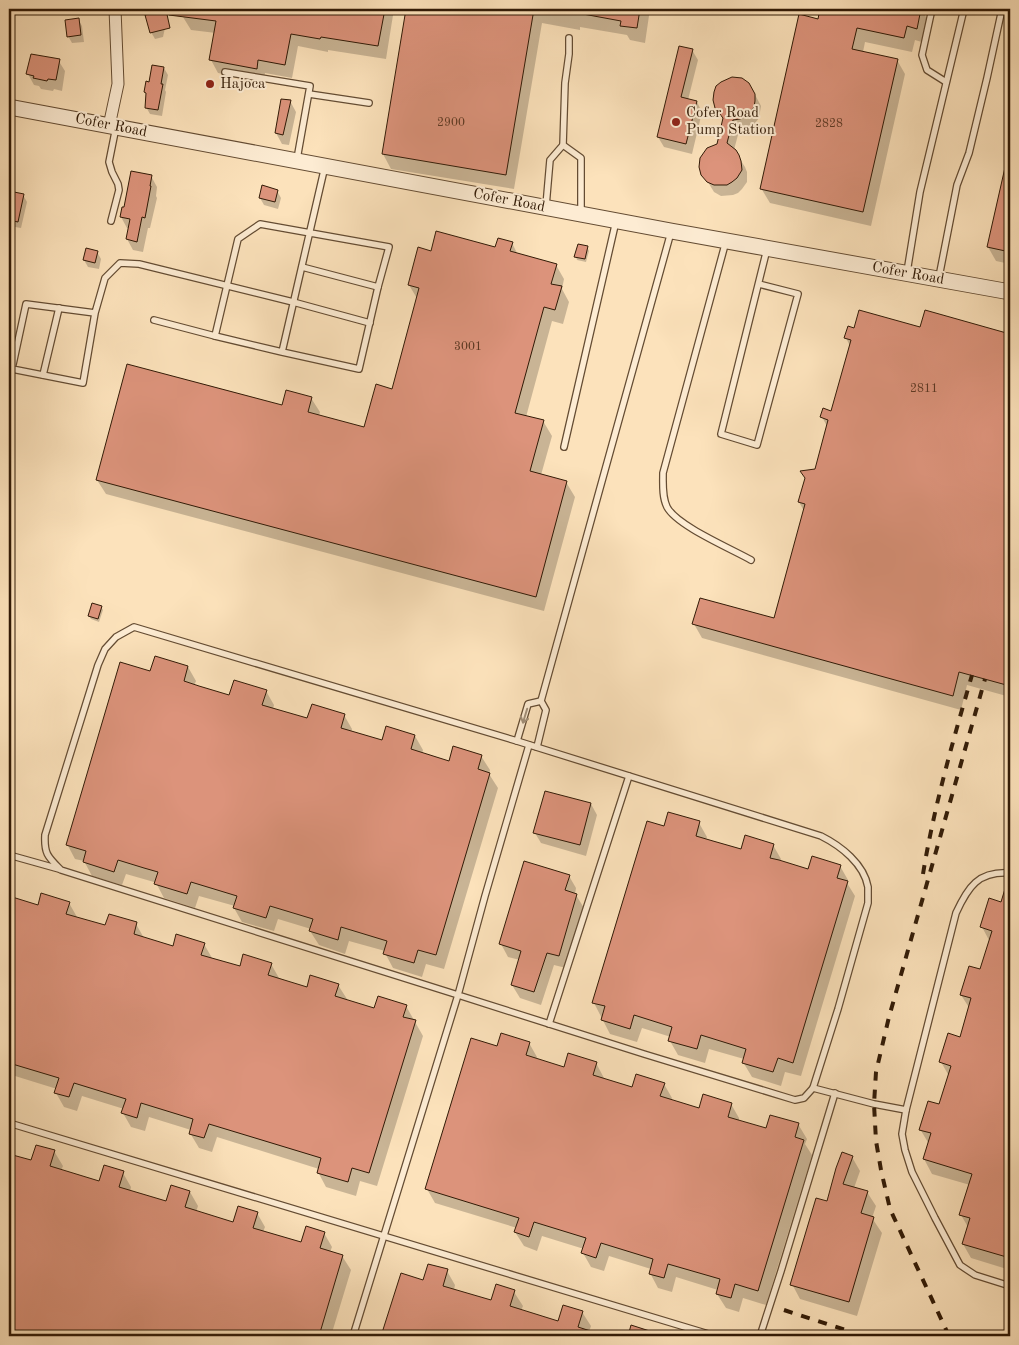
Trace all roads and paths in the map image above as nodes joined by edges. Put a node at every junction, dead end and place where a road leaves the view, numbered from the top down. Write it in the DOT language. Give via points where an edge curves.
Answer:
graph roads {
  1 [pos="115,9"];
  2 [pos="932,9"];
  3 [pos="964,9"];
  4 [pos="1002,9"];
  5 [pos="569,38"];
  6 [pos="225,72"];
  7 [pos="946,82"];
  8 [pos="309,94"];
  9 [pos="369,103"];
  10 [pos="9,108"];
  11 [pos="113,126"];
  12 [pos="563,145"];
  13 [pos="297,161"];
  14 [pos="325,166"];
  15 [pos="546,208"];
  16 [pos="581,214"];
  17 [pos="111,221"];
  18 [pos="616,221"];
  19 [pos="671,231"];
  20 [pos="310,233"];
  21 [pos="726,241"];
  22 [pos="767,248"];
  23 [pos="302,267"];
  24 [pos="907,274"];
  25 [pos="939,280"];
  26 [pos="758,284"];
  27 [pos="227,286"];
  28 [pos="378,287"];
  29 [pos="1010,292"];
  30 [pos="294,302"];
  31 [pos="59,308"];
  32 [pos="95,313"];
  33 [pos="154,320"];
  34 [pos="370,323"];
  35 [pos="216,336"];
  36 [pos="282,352"];
  37 [pos="43,375"];
  38 [pos="564,448"];
  39 [pos="752,560"];
  40 [pos="541,700"];
  41 [pos="517,741"];
  42 [pos="529,745"];
  43 [pos="537,747"];
  44 [pos="629,776"];
  45 [pos="9,855"];
  46 [pos="61,870"];
  47 [pos="1010,873"];
  48 [pos="458,995"];
  49 [pos="549,1024"];
  50 [pos="813,1088"];
  51 [pos="835,1093"];
  52 [pos="906,1110"];
  53 [pos="9,1123"];
  54 [pos="384,1236"];
  55 [pos="1010,1286"];
  56 [pos="353,1336"];
  57 [pos="715,1336"];
  58 [pos="760,1336"];
  1 -- 11 [label="street" via="118,84"];
  2 -- 7 [label="lane" via="922,55 927,70"];
  3 -- 7 [label="lane"];
  4 -- 25 [label="lane" via="958,185"];
  5 -- 12 [label="lane"];
  6 -- 8 [label="lane" via="310,86"];
  7 -- 24 [label="lane" via="920,192"];
  8 -- 9 [label="lane"];
  8 -- 13 [label="lane"];
  10 -- 11 [label="street, Cofer Road"];
  11 -- 13 [label="street, Cofer Road"];
  11 -- 17 [label="lane" via="109,162 119,190"];
  12 -- 15 [label="lane" via="550,160"];
  12 -- 16 [label="lane" via="581,158"];
  13 -- 14 [label="street, Cofer Road"];
  14 -- 15 [label="street, Cofer Road"];
  14 -- 20 [label="lane"];
  15 -- 16 [label="street, Cofer Road"];
  16 -- 18 [label="street, Cofer Road"];
  18 -- 19 [label="street, Cofer Road"];
  18 -- 38 [label="lane"];
  19 -- 21 [label="street, Cofer Road"];
  19 -- 40 [label="lane"];
  20 -- 23 [label="lane"];
  20 -- 27 [label="lane" via="260,224 238,239"];
  20 -- 28 [label="lane" via="389,247"];
  21 -- 22 [label="street, Cofer Road"];
  21 -- 39 [label="lane" via="663,473 663,490 668,507 678,519"];
  22 -- 24 [label="street, Cofer Road"];
  22 -- 26 [label="lane"];
  23 -- 28 [label="lane"];
  23 -- 30 [label="lane"];
  24 -- 25 [label="street, Cofer Road"];
  25 -- 29 [label="street, Cofer Road"];
  26 -- 26 [label="lane" via="721,434 757,444 798,294"];
  27 -- 30 [label="lane"];
  27 -- 32 [label="lane" via="139,264 120,263 105,278"];
  27 -- 35 [label="lane"];
  28 -- 34 [label="lane"];
  30 -- 34 [label="lane"];
  30 -- 36 [label="lane"];
  31 -- 32 [label="lane"];
  31 -- 37 [label="lane"];
  31 -- 37 [label="lane" via="26,304 12,369"];
  32 -- 37 [label="lane" via="83,383"];
  33 -- 35 [label="lane"];
  34 -- 36 [label="lane" via="359,370"];
  35 -- 36 [label="lane"];
  40 -- 41 [label="lane, one-way" via="528,704"];
  40 -- 43 [label="lane" via="546,710"];
  41 -- 42 [label="lane"];
  41 -- 46 [label="lane" via="134,627 116,637 104,650 45,835 44,846 48,856"];
  42 -- 43 [label="lane"];
  42 -- 48 [label="lane"];
  43 -- 44 [label="lane"];
  44 -- 49 [label="lane"];
  44 -- 50 [label="lane" via="821,836 834,842 860,869 868,886 868,903"];
  45 -- 46 [label="lane"];
  46 -- 48 [label="lane"];
  47 -- 52 [label="lane" via="988,875 975,883 965,893 956,913"];
  48 -- 49 [label="lane"];
  48 -- 54 [label="lane"];
  49 -- 50 [label="lane" via="795,1100 804,1098"];
  50 -- 51 [label="lane"];
  51 -- 52 [label="lane"];
  51 -- 58 [label="lane"];
  52 -- 55 [label="lane" via="902,1134 912,1172 960,1266 975,1275"];
  53 -- 54 [label="lane"];
  54 -- 56 [label="lane"];
  54 -- 57 [label="lane"];
}
